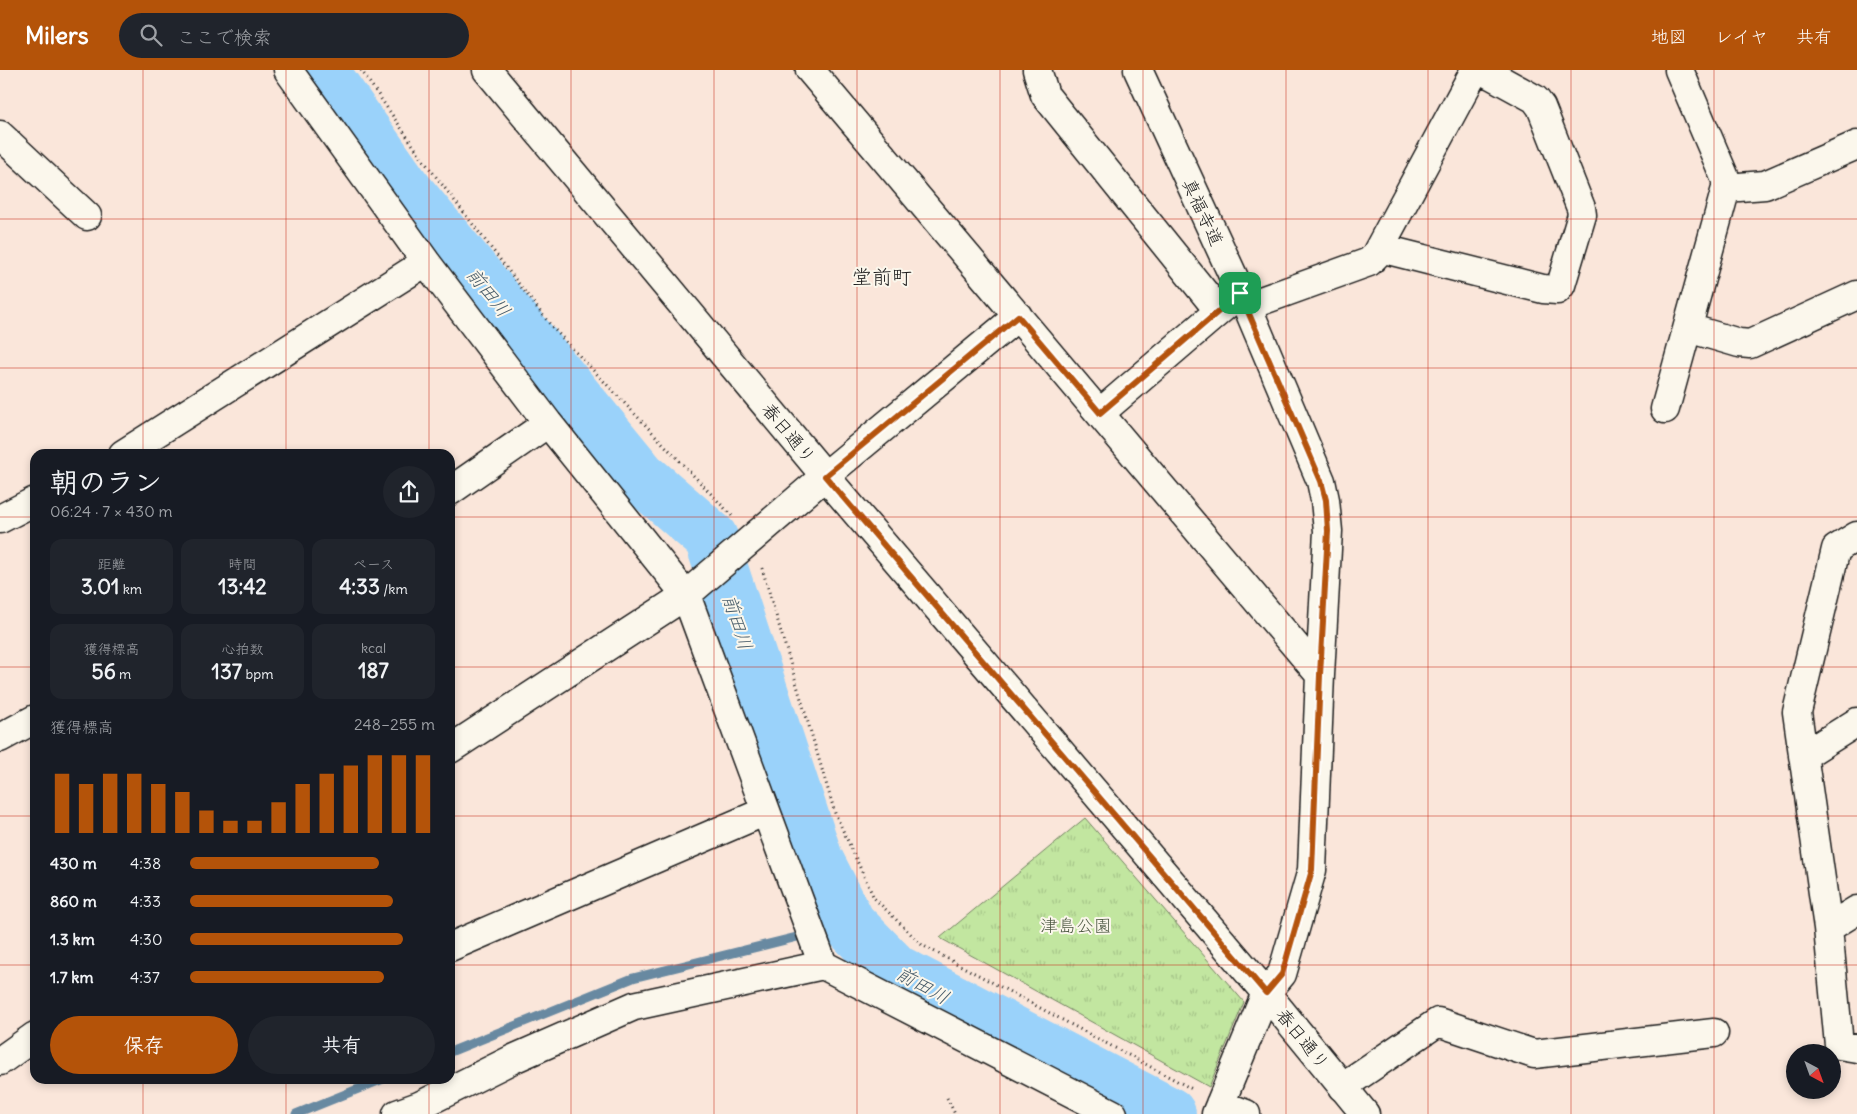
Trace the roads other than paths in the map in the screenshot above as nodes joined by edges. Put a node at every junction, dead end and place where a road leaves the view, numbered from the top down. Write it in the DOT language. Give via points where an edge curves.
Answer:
graph roads {
  1 [pos="288,70"];
  2 [pos="487,70"];
  3 [pos="810,70"];
  4 [pos="1037,70"];
  5 [pos="1138,70"];
  6 [pos="1475,70"];
  7 [pos="1482,70"];
  8 [pos="1679,70"];
  9 [pos="0,135"];
  10 [pos="1857,145"];
  11 [pos="1726,188"];
  12 [pos="87,216"];
  13 [pos="1380,248"];
  14 [pos="426,262"];
  15 [pos="1857,295"];
  16 [pos="1243,300"];
  17 [pos="1219,311"];
  18 [pos="1018,316"];
  19 [pos="1688,328"];
  20 [pos="1665,409"];
  21 [pos="1100,413"];
  22 [pos="548,423"];
  23 [pos="131,449"];
  24 [pos="825,476"];
  25 [pos="455,488"];
  26 [pos="30,504"];
  27 [pos="0,519"];
  28 [pos="1857,536"];
  29 [pos="686,595"];
  30 [pos="1320,675"];
  31 [pos="30,722"];
  32 [pos="1857,722"];
  33 [pos="0,738"];
  34 [pos="455,746"];
  35 [pos="1803,756"];
  36 [pos="766,811"];
  37 [pos="1857,910"];
  38 [pos="1828,928"];
  39 [pos="455,945"];
  40 [pos="823,965"];
  41 [pos="1266,993"];
  42 [pos="1714,1032"];
  43 [pos="30,1040"];
  44 [pos="1857,1048"];
  45 [pos="0,1061"];
  46 [pos="1342,1087"];
  47 [pos="1218,1109"];
  48 [pos="397,1114"];
  49 [pos="1113,1114"];
  50 [pos="1246,1114"];
  51 [pos="1365,1114"];
  1 -- 14 [label="street"];
  2 -- 24 [label="street, 春日通り"];
  3 -- 18 [label="street"];
  4 -- 17 [label="street" via="1045,95"];
  5 -- 16 [label="street, 真福寺道"];
  6 -- 13 [label="street"];
  7 -- 13 [label="street" via="1535,99 1541,107 1581,208 1582,215 1561,285 1557,290 1543,290"];
  8 -- 11 [label="street" via="1726,180"];
  9 -- 12 [label="street"];
  10 -- 11 [label="street" via="1765,185"];
  11 -- 19 [label="street"];
  13 -- 16 [label="street" via="1369,262"];
  14 -- 22 [label="street"];
  14 -- 23 [label="street"];
  15 -- 19 [label="street" via="1750,344"];
  16 -- 17 [label="street"];
  16 -- 30 [label="street, 真福寺道" via="1321,481 1326,500 1328,531"];
  17 -- 21 [label="street"];
  18 -- 21 [label="street"];
  18 -- 24 [label="street"];
  19 -- 20 [label="street"];
  21 -- 30 [label="street"];
  22 -- 25 [label="street"];
  22 -- 29 [label="street"];
  24 -- 29 [label="street"];
  24 -- 41 [label="street, 春日通り"];
  26 -- 27 [label="street"];
  28 -- 35 [label="street" via="1836,549 1797,712"];
  29 -- 34 [label="street"];
  29 -- 36 [label="street"];
  30 -- 41 [label="street, 真福寺道" via="1312,870 1282,974"];
  31 -- 33 [label="street"];
  32 -- 35 [label="street"];
  35 -- 38 [label="street"];
  36 -- 39 [label="street"];
  36 -- 40 [label="street"];
  37 -- 38 [label="street"];
  38 -- 44 [label="street" via="1839,1045"];
  40 -- 48 [label="street" via="634,1006"];
  40 -- 49 [label="street"];
  41 -- 46 [label="street, 春日通り"];
  41 -- 47 [label="street, 真福寺道"];
  42 -- 46 [label="street" via="1534,1054 1438,1022"];
  43 -- 45 [label="street"];
  46 -- 51 [label="street, 春日通り"];
  47 -- 50 [label="street"];
}
